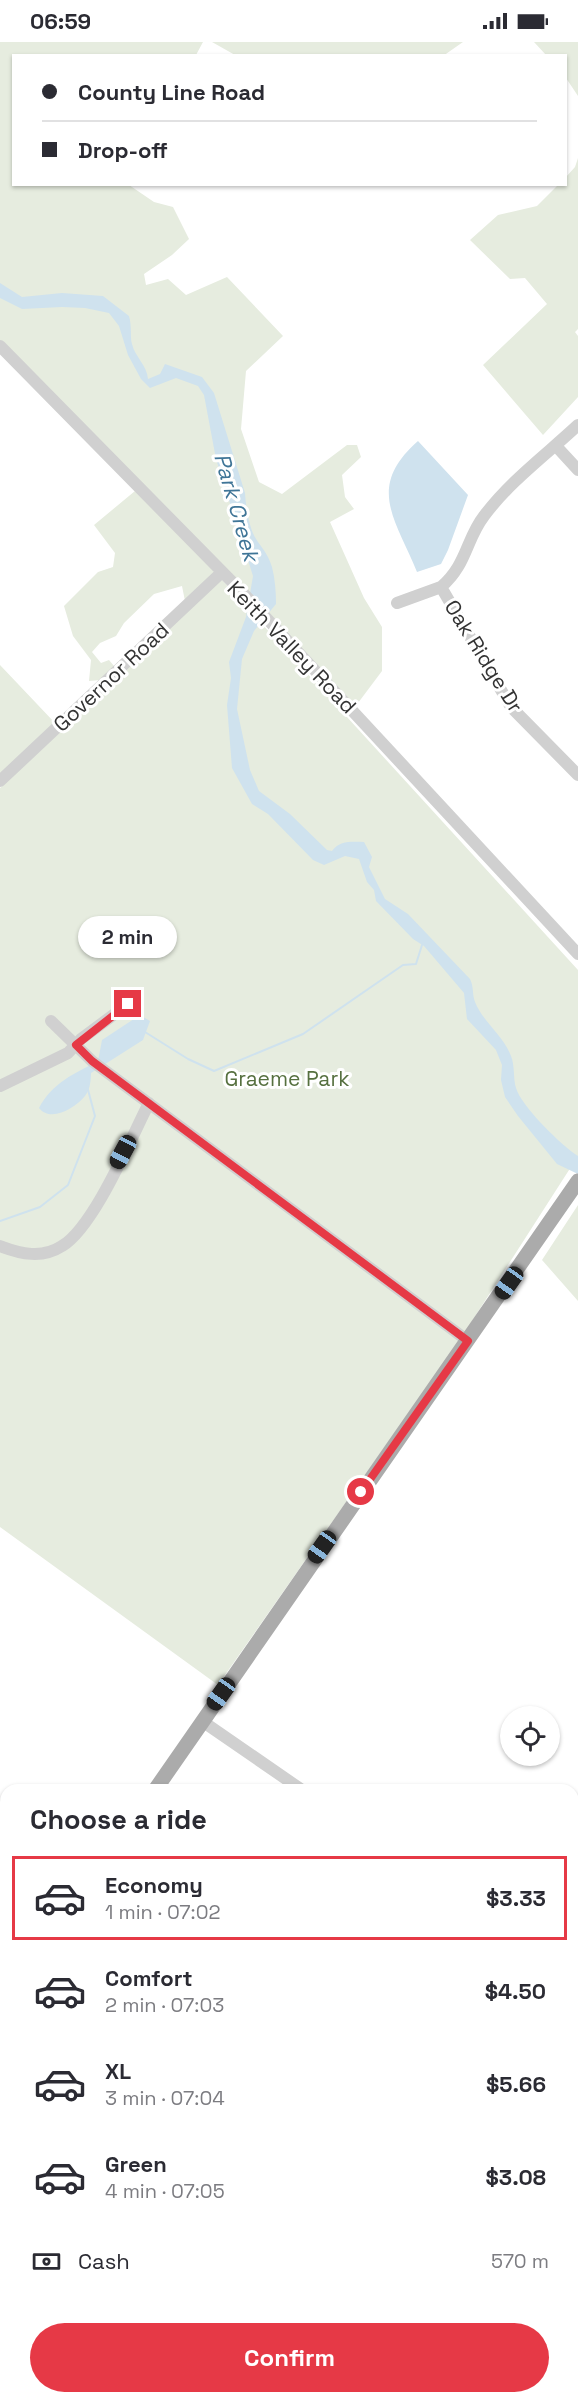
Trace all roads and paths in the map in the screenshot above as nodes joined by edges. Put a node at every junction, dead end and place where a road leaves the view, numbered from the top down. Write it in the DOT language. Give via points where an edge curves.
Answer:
graph roads {
  1 [pos="0,346"];
  2 [pos="578,425"];
  3 [pos="556,446"];
  4 [pos="578,470"];
  5 [pos="221,573"];
  6 [pos="441,587"];
  7 [pos="397,603"];
  8 [pos="578,775"];
  9 [pos="0,781"];
  10 [pos="578,954"];
  11 [pos="128,1004"];
  12 [pos="51,1021"];
  13 [pos="76,1045"];
  14 [pos="0,1086"];
  15 [pos="149,1103"];
  16 [pos="578,1181"];
  17 [pos="0,1246"];
  18 [pos="468,1341"];
  19 [pos="202,1721"];
  20 [pos="159,1784"];
  21 [pos="293,1784"];
  1 -- 5 [label="street, Keith Valley Road"];
  2 -- 3 [label="street, Oak Ridge Dr"];
  3 -- 4 [label="street"];
  3 -- 6 [label="street, Oak Ridge Dr" via="482,518 466,556"];
  5 -- 9 [label="street, Governor Road"];
  5 -- 10 [label="street, Keith Valley Road"];
  6 -- 7 [label="street, Oak Ridge Dr"];
  6 -- 8 [label="street, Oak Ridge Dr" via="511,707"];
  11 -- 13 [label="street"];
  12 -- 13 [label="street"];
  13 -- 14 [label="street" via="68,1053"];
  13 -- 15 [label="street"];
  15 -- 17 [label="street" via="93,1210 63,1246 35,1254 20,1254"];
  15 -- 18 [label="street"];
  16 -- 18 [label="main road"];
  18 -- 19 [label="main road"];
  19 -- 20 [label="main road"];
  19 -- 21 [label="street"];
}
